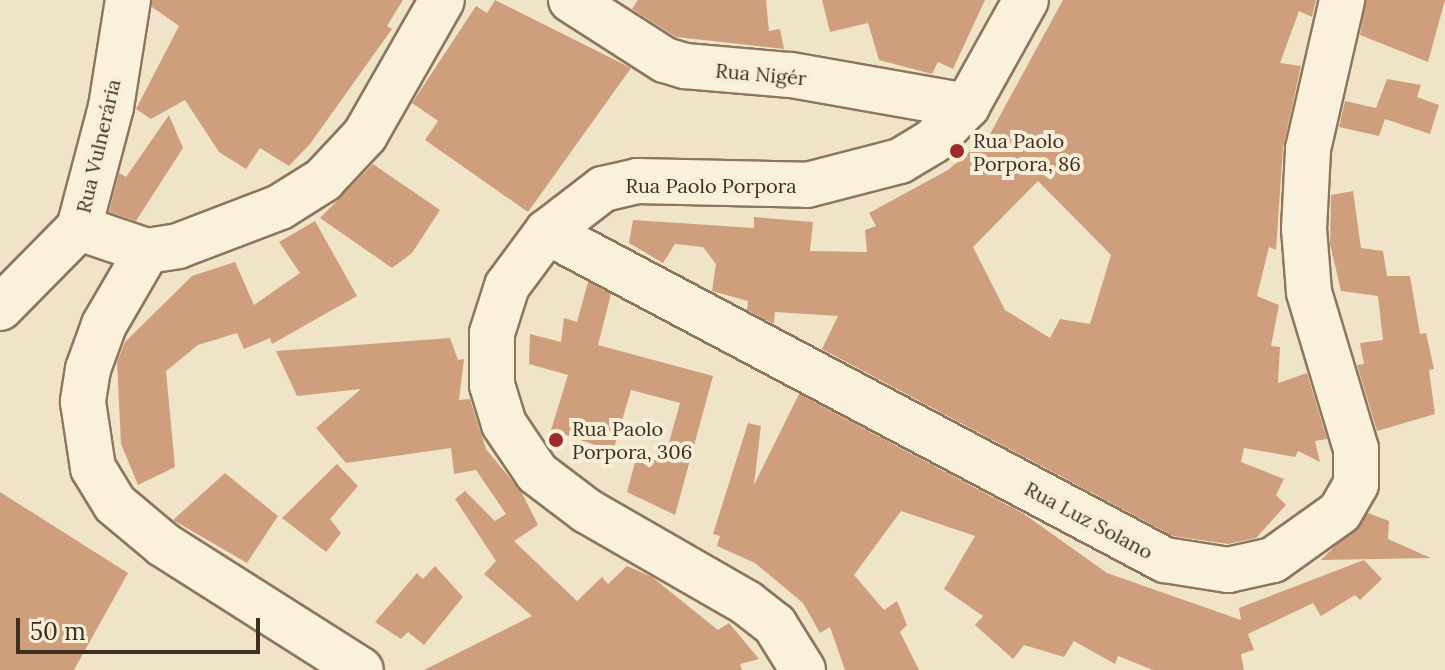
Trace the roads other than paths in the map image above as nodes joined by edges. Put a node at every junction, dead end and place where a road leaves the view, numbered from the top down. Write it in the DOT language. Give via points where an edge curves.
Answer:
graph roads {
  1 [pos="128,0"];
  2 [pos="442,0"];
  3 [pos="571,0"];
  4 [pos="1026,0"];
  5 [pos="1342,0"];
  6 [pos="967,106"];
  7 [pos="79,228"];
  8 [pos="547,232"];
  9 [pos="147,251"];
  10 [pos="0,308"];
  11 [pos="361,670"];
  12 [pos="803,670"];
  1 -- 7 [label="street, Rua Vulnerária" via="111,107"];
  2 -- 9 [label="street" via="365,135 323,180 228,229"];
  3 -- 6 [label="street, Rua Nigér" via="665,60 685,66 791,75"];
  4 -- 6 [label="street, Rua Paolo Porpora"];
  5 -- 8 [label="street, Rua Luz Solano" via="1308,149 1304,229 1309,292 1356,449 1356,484 1340,512 1273,560 1228,570 1165,560"];
  6 -- 8 [label="street, Rua Paolo Porpora" via="933,141 867,172 807,185 621,184 603,189"];
  7 -- 9 [label="street"];
  7 -- 10 [label="street, Rua Vulnerária"];
  8 -- 12 [label="street, Rua Paolo Porpora" via="507,286 492,333 492,385 504,424 537,473 587,511 775,625"];
  9 -- 11 [label="street" via="104,325 88,369 83,402 93,468 115,504 164,545"];
}
